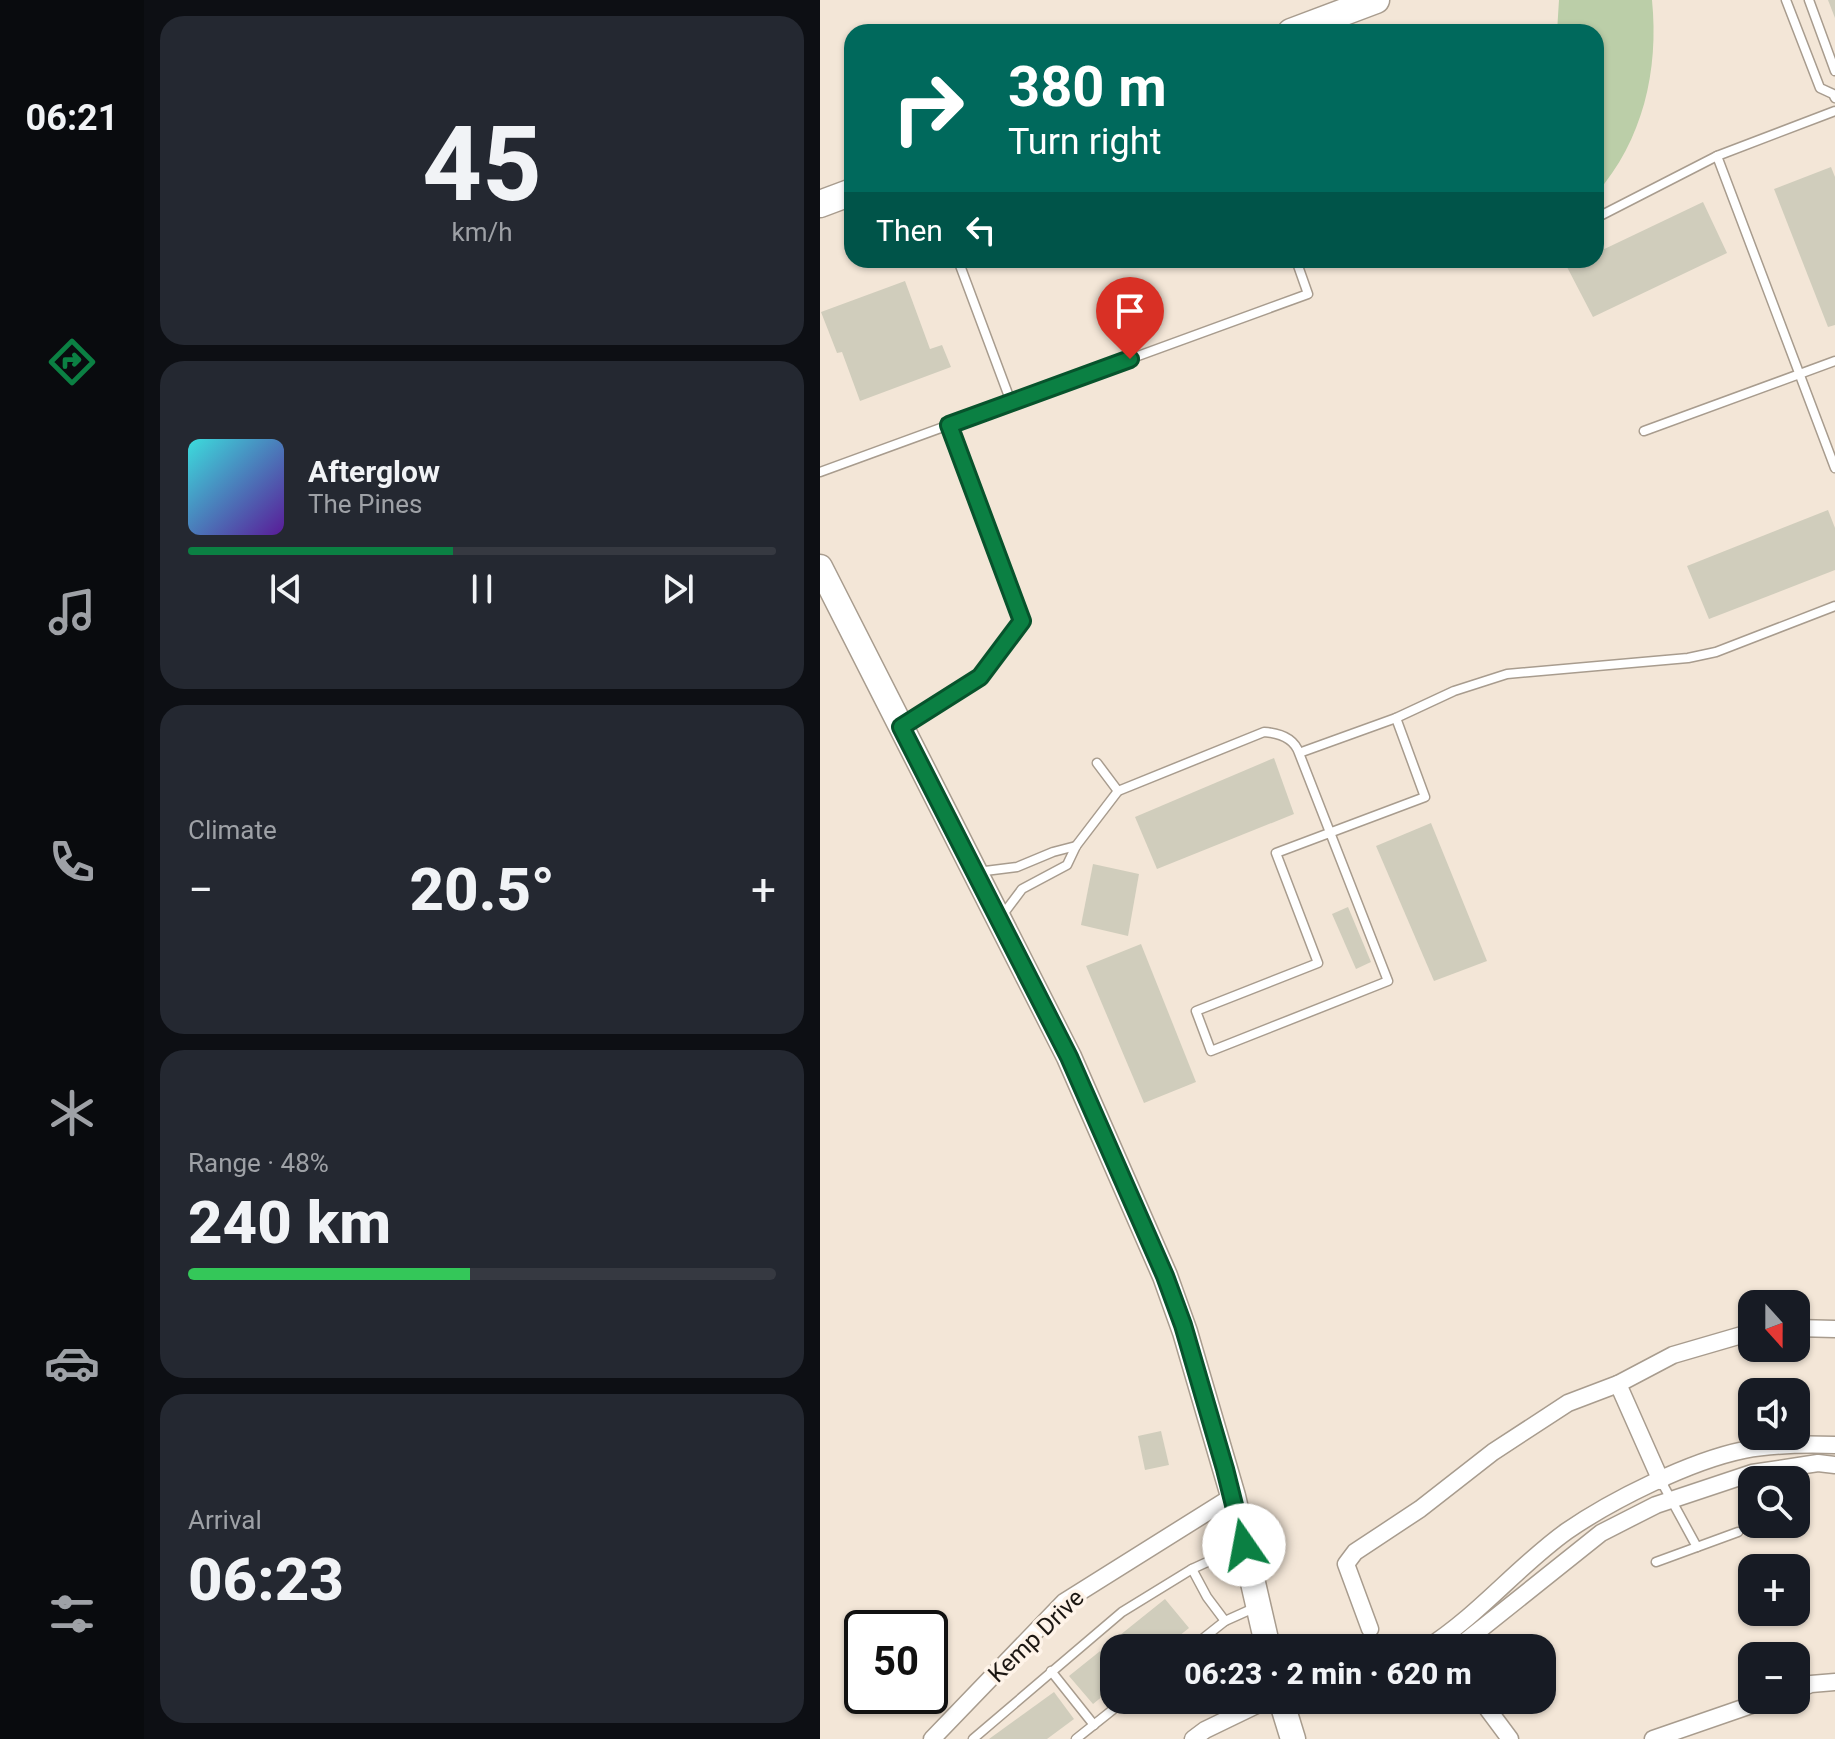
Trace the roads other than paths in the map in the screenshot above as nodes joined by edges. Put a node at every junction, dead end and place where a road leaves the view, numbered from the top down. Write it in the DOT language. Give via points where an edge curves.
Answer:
graph roads {
  1 [pos="1376,0"];
  2 [pos="1786,0"];
  3 [pos="1809,0"];
  4 [pos="1312,24"];
  5 [pos="1835,71"];
  6 [pos="1834,94"];
  7 [pos="1835,111"];
  8 [pos="1717,156"];
  9 [pos="844,195"];
  10 [pos="820,204"];
  11 [pos="1604,214"];
  12 [pos="961,268"];
  13 [pos="1299,268"];
  14 [pos="1835,361"];
  15 [pos="1799,374"];
  16 [pos="1011,402"];
  17 [pos="949,425"];
  18 [pos="1644,431"];
  19 [pos="1835,468"];
  20 [pos="820,472"];
  21 [pos="820,567"];
  22 [pos="1835,606"];
  23 [pos="1396,718"];
  24 [pos="901,727"];
  25 [pos="1299,753"];
  26 [pos="1097,763"];
  27 [pos="1118,791"];
  28 [pos="1331,833"];
  29 [pos="1076,846"];
  30 [pos="977,872"];
  31 [pos="1000,918"];
  32 [pos="1810,1328"];
  33 [pos="1835,1329"];
  34 [pos="1738,1336"];
  35 [pos="1618,1384"];
  36 [pos="1835,1445"];
  37 [pos="1835,1465"];
  38 [pos="1661,1481"];
  39 [pos="1233,1496"];
  40 [pos="1672,1500"];
  41 [pos="1738,1532"];
  42 [pos="1244,1545"];
  43 [pos="1697,1547"];
  44 [pos="1656,1562"];
  45 [pos="1192,1569"];
  46 [pos="1258,1606"];
  47 [pos="1225,1621"];
  48 [pos="1370,1629"];
  49 [pos="1209,1634"];
  50 [pos="1265,1634"];
  51 [pos="1449,1634"];
  52 [pos="1475,1634"];
  53 [pos="1051,1671"];
  54 [pos="1835,1682"];
  55 [pos="1810,1684"];
  56 [pos="1738,1710"];
  57 [pos="1108,1714"];
  58 [pos="1238,1714"];
  59 [pos="1285,1714"];
  60 [pos="1491,1714"];
  61 [pos="1094,1725"];
  62 [pos="938,1736"];
  63 [pos="973,1739"];
  64 [pos="1076,1739"];
  65 [pos="1193,1739"];
  66 [pos="1293,1739"];
  67 [pos="1510,1739"];
  68 [pos="1653,1739"];
  1 -- 4 [label="main road"];
  2 -- 6 [label="lane" via="1820,88"];
  3 -- 5 [label="lane"];
  7 -- 8 [label="lane"];
  8 -- 11 [label="lane"];
  8 -- 15 [label="lane"];
  9 -- 10 [label="main road"];
  12 -- 16 [label="lane"];
  13 -- 16 [label="lane" via="1308,294"];
  14 -- 15 [label="lane"];
  15 -- 18 [label="lane"];
  15 -- 19 [label="lane"];
  16 -- 17 [label="lane"];
  17 -- 20 [label="lane"];
  17 -- 24 [label="lane" via="1022,621 980,677"];
  21 -- 24 [label="main road"];
  22 -- 23 [label="lane" via="1688,658 1507,674"];
  23 -- 25 [label="lane"];
  23 -- 28 [label="lane" via="1425,797"];
  24 -- 30 [label="main road"];
  25 -- 27 [label="lane" via="1296,744 1264,732"];
  25 -- 28 [label="lane"];
  26 -- 27 [label="lane"];
  27 -- 29 [label="lane"];
  28 -- 28 [label="lane" via="1388,981 1211,1051 1196,1011 1318,963 1276,853"];
  29 -- 30 [label="lane" via="1017,867"];
  29 -- 31 [label="lane" via="1067,865 1022,889"];
  30 -- 31 [label="main road"];
  31 -- 39 [label="main road" via="1069,1057 1165,1276"];
  32 -- 33 [label="street"];
  34 -- 35 [label="street" via="1673,1355"];
  35 -- 38 [label="street"];
  35 -- 48 [label="street" via="1568,1403 1355,1552 1346,1564"];
  36 -- 38 [label="street" via="1792,1443 1742,1451"];
  37 -- 40 [label="street" via="1752,1473"];
  38 -- 40 [label="lane"];
  38 -- 51 [label="street" via="1566,1532"];
  39 -- 42 [label="main road"];
  39 -- 62 [label="street, Kemp Drive" via="1064,1602"];
  40 -- 43 [label="lane"];
  40 -- 52 [label="street" via="1601,1533"];
  41 -- 43 [label="lane"];
  42 -- 45 [label="lane"];
  42 -- 46 [label="main road"];
  43 -- 44 [label="lane"];
  45 -- 47 [label="lane"];
  45 -- 53 [label="lane" via="1122,1612"];
  46 -- 47 [label="lane"];
  46 -- 50 [label="main road"];
  47 -- 49 [label="lane"];
  53 -- 61 [label="lane"];
  53 -- 63 [label="lane"];
  54 -- 55 [label="street"];
  56 -- 68 [label="street"];
  57 -- 61 [label="lane"];
  58 -- 65 [label="street"];
  59 -- 66 [label="main road"];
  60 -- 67 [label="street"];
  61 -- 64 [label="lane"];
}
